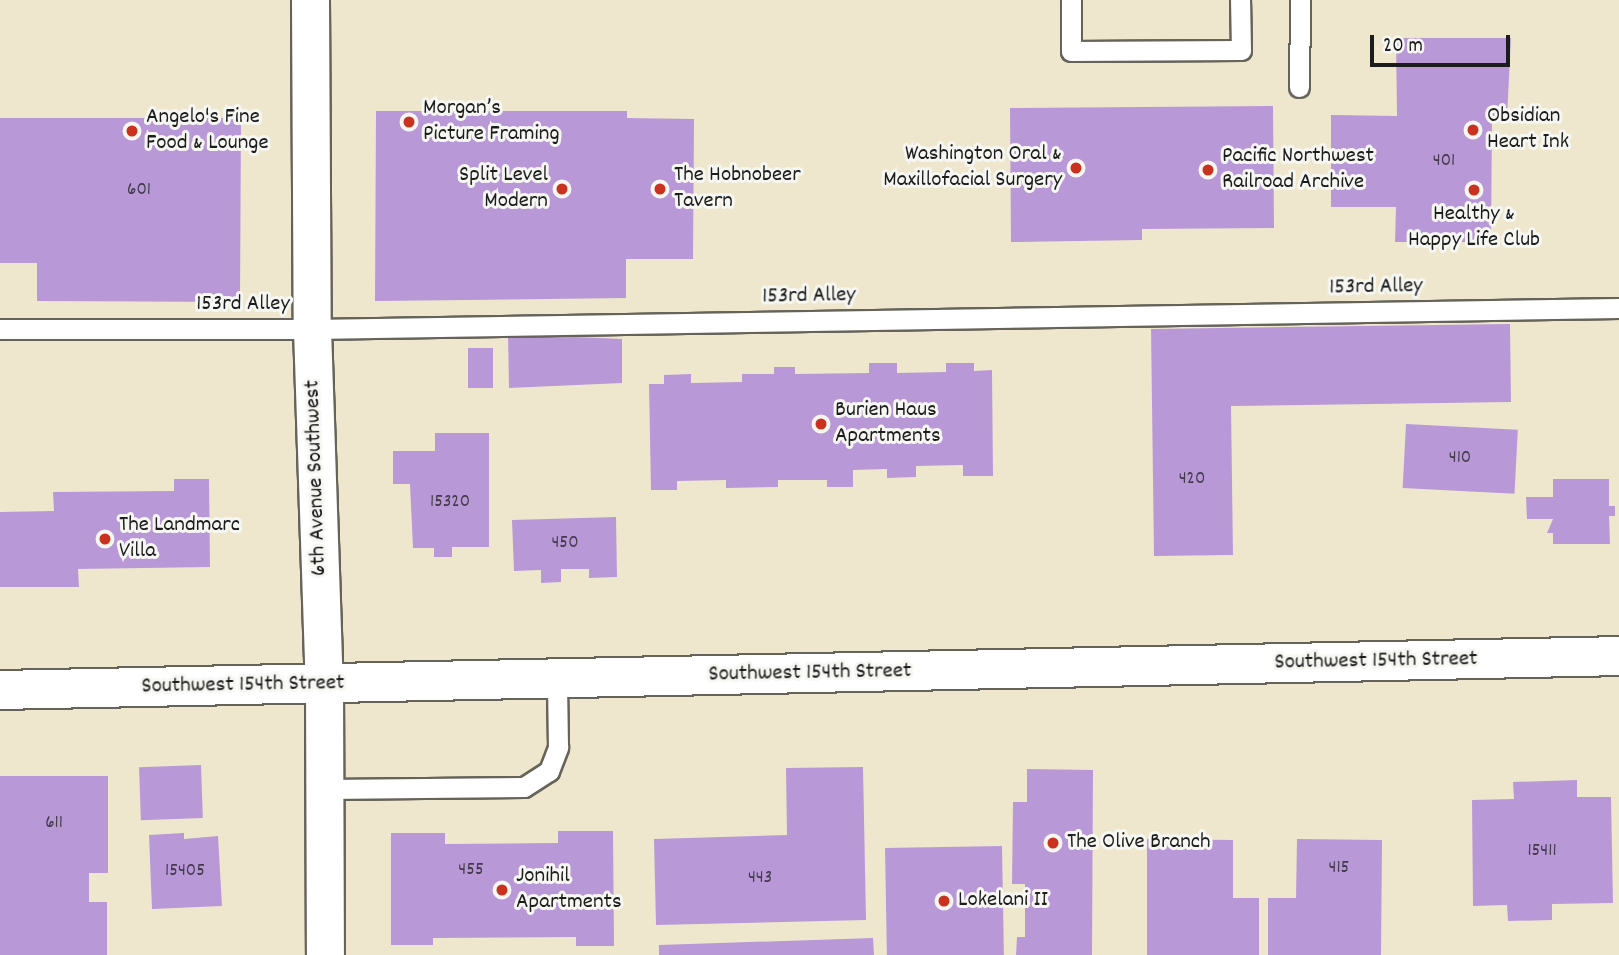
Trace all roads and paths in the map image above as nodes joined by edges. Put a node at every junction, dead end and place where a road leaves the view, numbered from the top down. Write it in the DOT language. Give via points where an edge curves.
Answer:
graph roads {
  1 [pos="310,0"];
  2 [pos="1071,0"];
  3 [pos="1240,0"];
  4 [pos="1300,0"];
  5 [pos="1299,87"];
  6 [pos="1619,308"];
  7 [pos="0,329"];
  8 [pos="312,329"];
  9 [pos="1619,656"];
  10 [pos="557,680"];
  11 [pos="324,685"];
  12 [pos="0,690"];
  13 [pos="325,789"];
  14 [pos="325,955"];
  1 -- 8 [label="street, 6th Avenue Southwest"];
  2 -- 3 [label="lane" via="1071,51 1241,50"];
  4 -- 5 [label="lane"];
  6 -- 8 [label="lane, 153rd Alley"];
  7 -- 8 [label="lane, 153rd Alley"];
  8 -- 11 [label="street, 6th Avenue Southwest"];
  9 -- 10 [label="street, Southwest 154th Street"];
  10 -- 11 [label="street, Southwest 154th Street"];
  10 -- 13 [label="lane" via="558,747 548,771 524,787"];
  11 -- 12 [label="street, Southwest 154th Street"];
  11 -- 13 [label="street, 6th Avenue Southwest"];
  13 -- 14 [label="street, 6th Avenue Southwest"];
}
